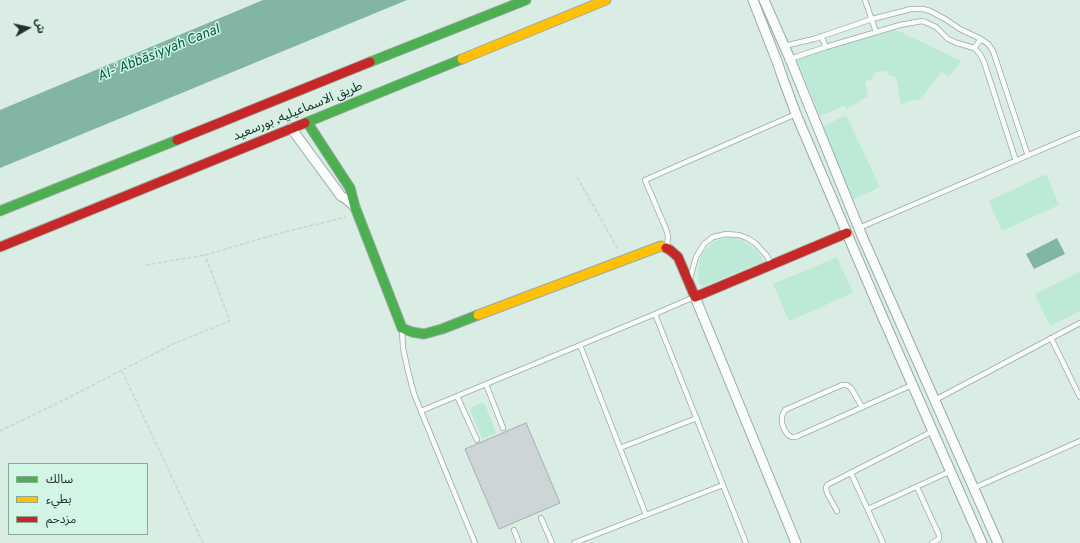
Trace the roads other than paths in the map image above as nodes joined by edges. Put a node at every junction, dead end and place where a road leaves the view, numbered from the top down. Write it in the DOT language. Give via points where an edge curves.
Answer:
graph roads {
  1 [pos="526,0"];
  2 [pos="606,0"];
  3 [pos="753,0"];
  4 [pos="764,0"];
  5 [pos="865,0"];
  6 [pos="872,19"];
  7 [pos="876,32"];
  8 [pos="821,36"];
  9 [pos="981,39"];
  10 [pos="784,46"];
  11 [pos="826,47"];
  12 [pos="974,48"];
  13 [pos="790,59"];
  14 [pos="778,64"];
  15 [pos="796,114"];
  16 [pos="307,122"];
  17 [pos="291,128"];
  18 [pos="1080,133"];
  19 [pos="1028,156"];
  20 [pos="1016,161"];
  21 [pos="355,207"];
  22 [pos="0,211"];
  23 [pos="859,228"];
  24 [pos="847,233"];
  25 [pos="0,247"];
  26 [pos="667,248"];
  27 [pos="772,265"];
  28 [pos="689,284"];
  29 [pos="695,297"];
  30 [pos="896,312"];
  31 [pos="656,314"];
  32 [pos="883,318"];
  33 [pos="1080,323"];
  34 [pos="402,328"];
  35 [pos="1051,338"];
  36 [pos="580,346"];
  37 [pos="926,379"];
  38 [pos="486,384"];
  39 [pos="912,385"];
  40 [pos="457,396"];
  41 [pos="1080,397"];
  42 [pos="935,400"];
  43 [pos="862,407"];
  44 [pos="421,411"];
  45 [pos="697,418"];
  46 [pos="503,428"];
  47 [pos="933,432"];
  48 [pos="477,440"];
  49 [pos="1080,441"];
  50 [pos="620,448"];
  51 [pos="951,471"];
  52 [pos="851,473"];
  53 [pos="723,485"];
  54 [pos="917,487"];
  55 [pos="974,488"];
  56 [pos="868,509"];
  57 [pos="837,511"];
  58 [pos="646,515"];
  59 [pos="541,518"];
  60 [pos="514,530"];
  61 [pos="588,537"];
  62 [pos="475,543"];
  63 [pos="519,543"];
  64 [pos="552,543"];
  65 [pos="574,543"];
  66 [pos="590,543"];
  67 [pos="746,543"];
  68 [pos="796,543"];
  69 [pos="883,543"];
  70 [pos="932,543"];
  71 [pos="982,543"];
  72 [pos="998,543"];
  1 -- 22 [label="main road, طريق الاسماعيليه, بورسعيد"];
  2 -- 16 [label="main road, طريق الاسماعيليه, بورسعيد"];
  3 -- 14 [label="street"];
  4 -- 10 [label="street"];
  5 -- 6 [label="lane"];
  6 -- 7 [label="lane"];
  6 -- 8 [label="lane"];
  6 -- 9 [label="lane" via="923,9"];
  7 -- 11 [label="lane"];
  7 -- 12 [label="lane" via="922,21 936,28 948,39"];
  8 -- 10 [label="lane"];
  8 -- 11 [label="lane"];
  9 -- 12 [label="lane"];
  9 -- 19 [label="lane" via="992,51"];
  10 -- 13 [label="street"];
  11 -- 13 [label="lane"];
  12 -- 20 [label="lane" via="984,62"];
  13 -- 14 [label="street"];
  13 -- 23 [label="street"];
  14 -- 15 [label="street"];
  15 -- 24 [label="street"];
  15 -- 26 [label="lane" via="645,180 666,229"];
  16 -- 17 [label="main road, طريق الاسماعيليه, بورسعيد"];
  16 -- 21 [label="main road" via="350,188"];
  17 -- 21 [label="street" via="341,196"];
  17 -- 25 [label="main road, طريق الاسماعيليه, بورسعيد"];
  18 -- 19 [label="lane"];
  19 -- 20 [label="lane"];
  20 -- 23 [label="lane"];
  21 -- 34 [label="main road"];
  23 -- 24 [label="street"];
  23 -- 24 [label="street"];
  23 -- 30 [label="street"];
  24 -- 27 [label="main road"];
  24 -- 32 [label="street"];
  26 -- 28 [label="main road" via="678,257"];
  26 -- 34 [label="main road" via="661,246 442,329 424,334"];
  27 -- 28 [label="lane" via="762,250 747,238 732,234 720,235 704,244 696,257"];
  27 -- 29 [label="main road"];
  28 -- 29 [label="main road"];
  29 -- 31 [label="lane"];
  29 -- 68 [label="street"];
  30 -- 32 [label="street"];
  30 -- 37 [label="street"];
  31 -- 36 [label="lane"];
  31 -- 45 [label="lane"];
  32 -- 39 [label="street"];
  33 -- 35 [label="lane"];
  34 -- 44 [label="lane" via="408,371"];
  35 -- 41 [label="lane"];
  35 -- 42 [label="lane"];
  36 -- 38 [label="lane"];
  36 -- 50 [label="lane"];
  37 -- 39 [label="street"];
  37 -- 42 [label="street"];
  38 -- 40 [label="lane"];
  38 -- 46 [label="lane"];
  39 -- 43 [label="lane"];
  39 -- 47 [label="street"];
  40 -- 44 [label="lane"];
  40 -- 48 [label="lane"];
  42 -- 55 [label="street"];
  43 -- 43 [label="lane" via="795,437 788,435 782,423 783,413 787,409 842,385 851,388"];
  44 -- 62 [label="lane"];
  45 -- 50 [label="lane"];
  45 -- 53 [label="lane"];
  47 -- 51 [label="street"];
  47 -- 52 [label="lane"];
  49 -- 55 [label="lane"];
  50 -- 58 [label="lane"];
  51 -- 54 [label="lane"];
  51 -- 71 [label="street"];
  52 -- 56 [label="lane"];
  52 -- 57 [label="lane" via="826,486"];
  53 -- 58 [label="lane"];
  53 -- 67 [label="lane"];
  54 -- 56 [label="lane"];
  54 -- 70 [label="lane" via="939,534 939,539"];
  55 -- 72 [label="street"];
  56 -- 69 [label="lane"];
  58 -- 61 [label="lane"];
  59 -- 64 [label="lane"];
  60 -- 63 [label="lane"];
  61 -- 65 [label="lane"];
  61 -- 66 [label="lane"];
}
